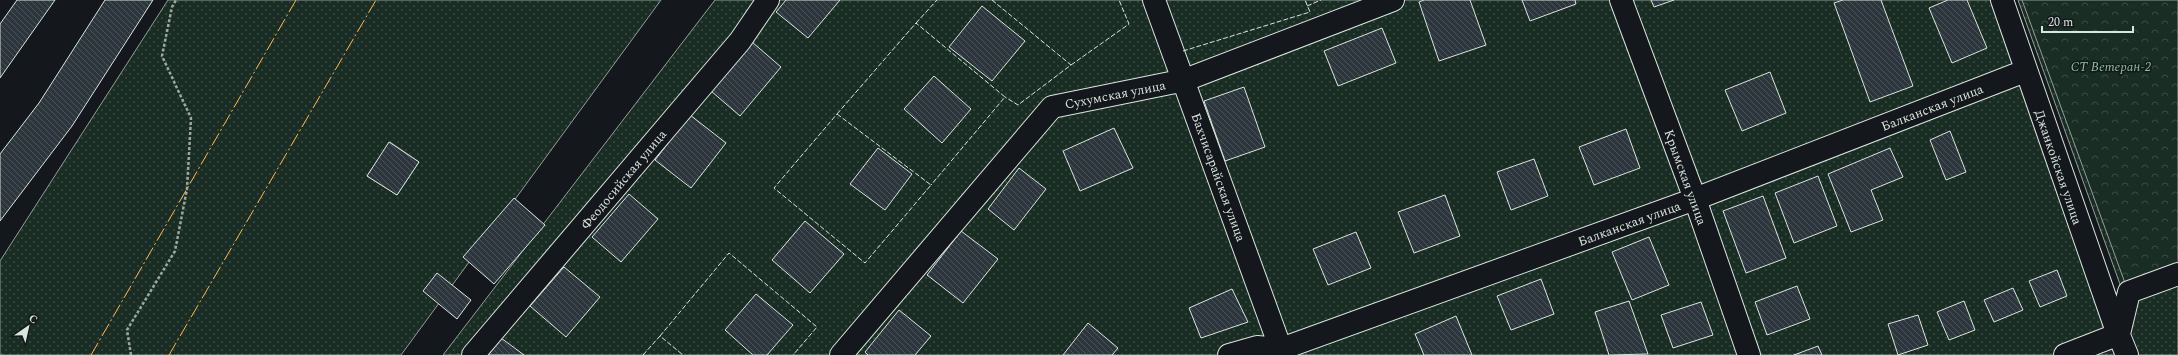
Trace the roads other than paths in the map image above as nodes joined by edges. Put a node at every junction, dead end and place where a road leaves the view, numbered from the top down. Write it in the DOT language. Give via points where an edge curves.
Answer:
graph roads {
  1 [pos="768,0"];
  2 [pos="1154,0"];
  3 [pos="1393,0"];
  4 [pos="1621,0"];
  5 [pos="2002,0"];
  6 [pos="2025,70"];
  7 [pos="1185,80"];
  8 [pos="1695,199"];
  9 [pos="2178,274"];
  10 [pos="2118,334"];
  11 [pos="1282,352"];
  12 [pos="473,355"];
  13 [pos="841,355"];
  14 [pos="1229,355"];
  15 [pos="1749,355"];
  16 [pos="2065,355"];
  17 [pos="2127,355"];
  1 -- 12 [label="street, Феодосийская улица" via="740,41"];
  2 -- 7 [label="street, Бахчисарайская улица"];
  3 -- 7 [label="street, Сухумская улица"];
  4 -- 8 [label="street, Крымская улица"];
  5 -- 6 [label="street, Джанкойская улица"];
  6 -- 8 [label="street, Балканская улица"];
  6 -- 10 [label="street, Джанкойская улица"];
  7 -- 11 [label="street, Бахчисарайская улица"];
  7 -- 13 [label="street, Сухумская улица" via="1052,107"];
  8 -- 11 [label="street, Балканская улица"];
  8 -- 15 [label="street, Крымская улица"];
  9 -- 10 [label="street" via="2128,292"];
  10 -- 16 [label="street"];
  10 -- 17 [label="street, Джанкойская улица"];
  11 -- 14 [label="street, Балканская улица" via="1257,346"];
}
